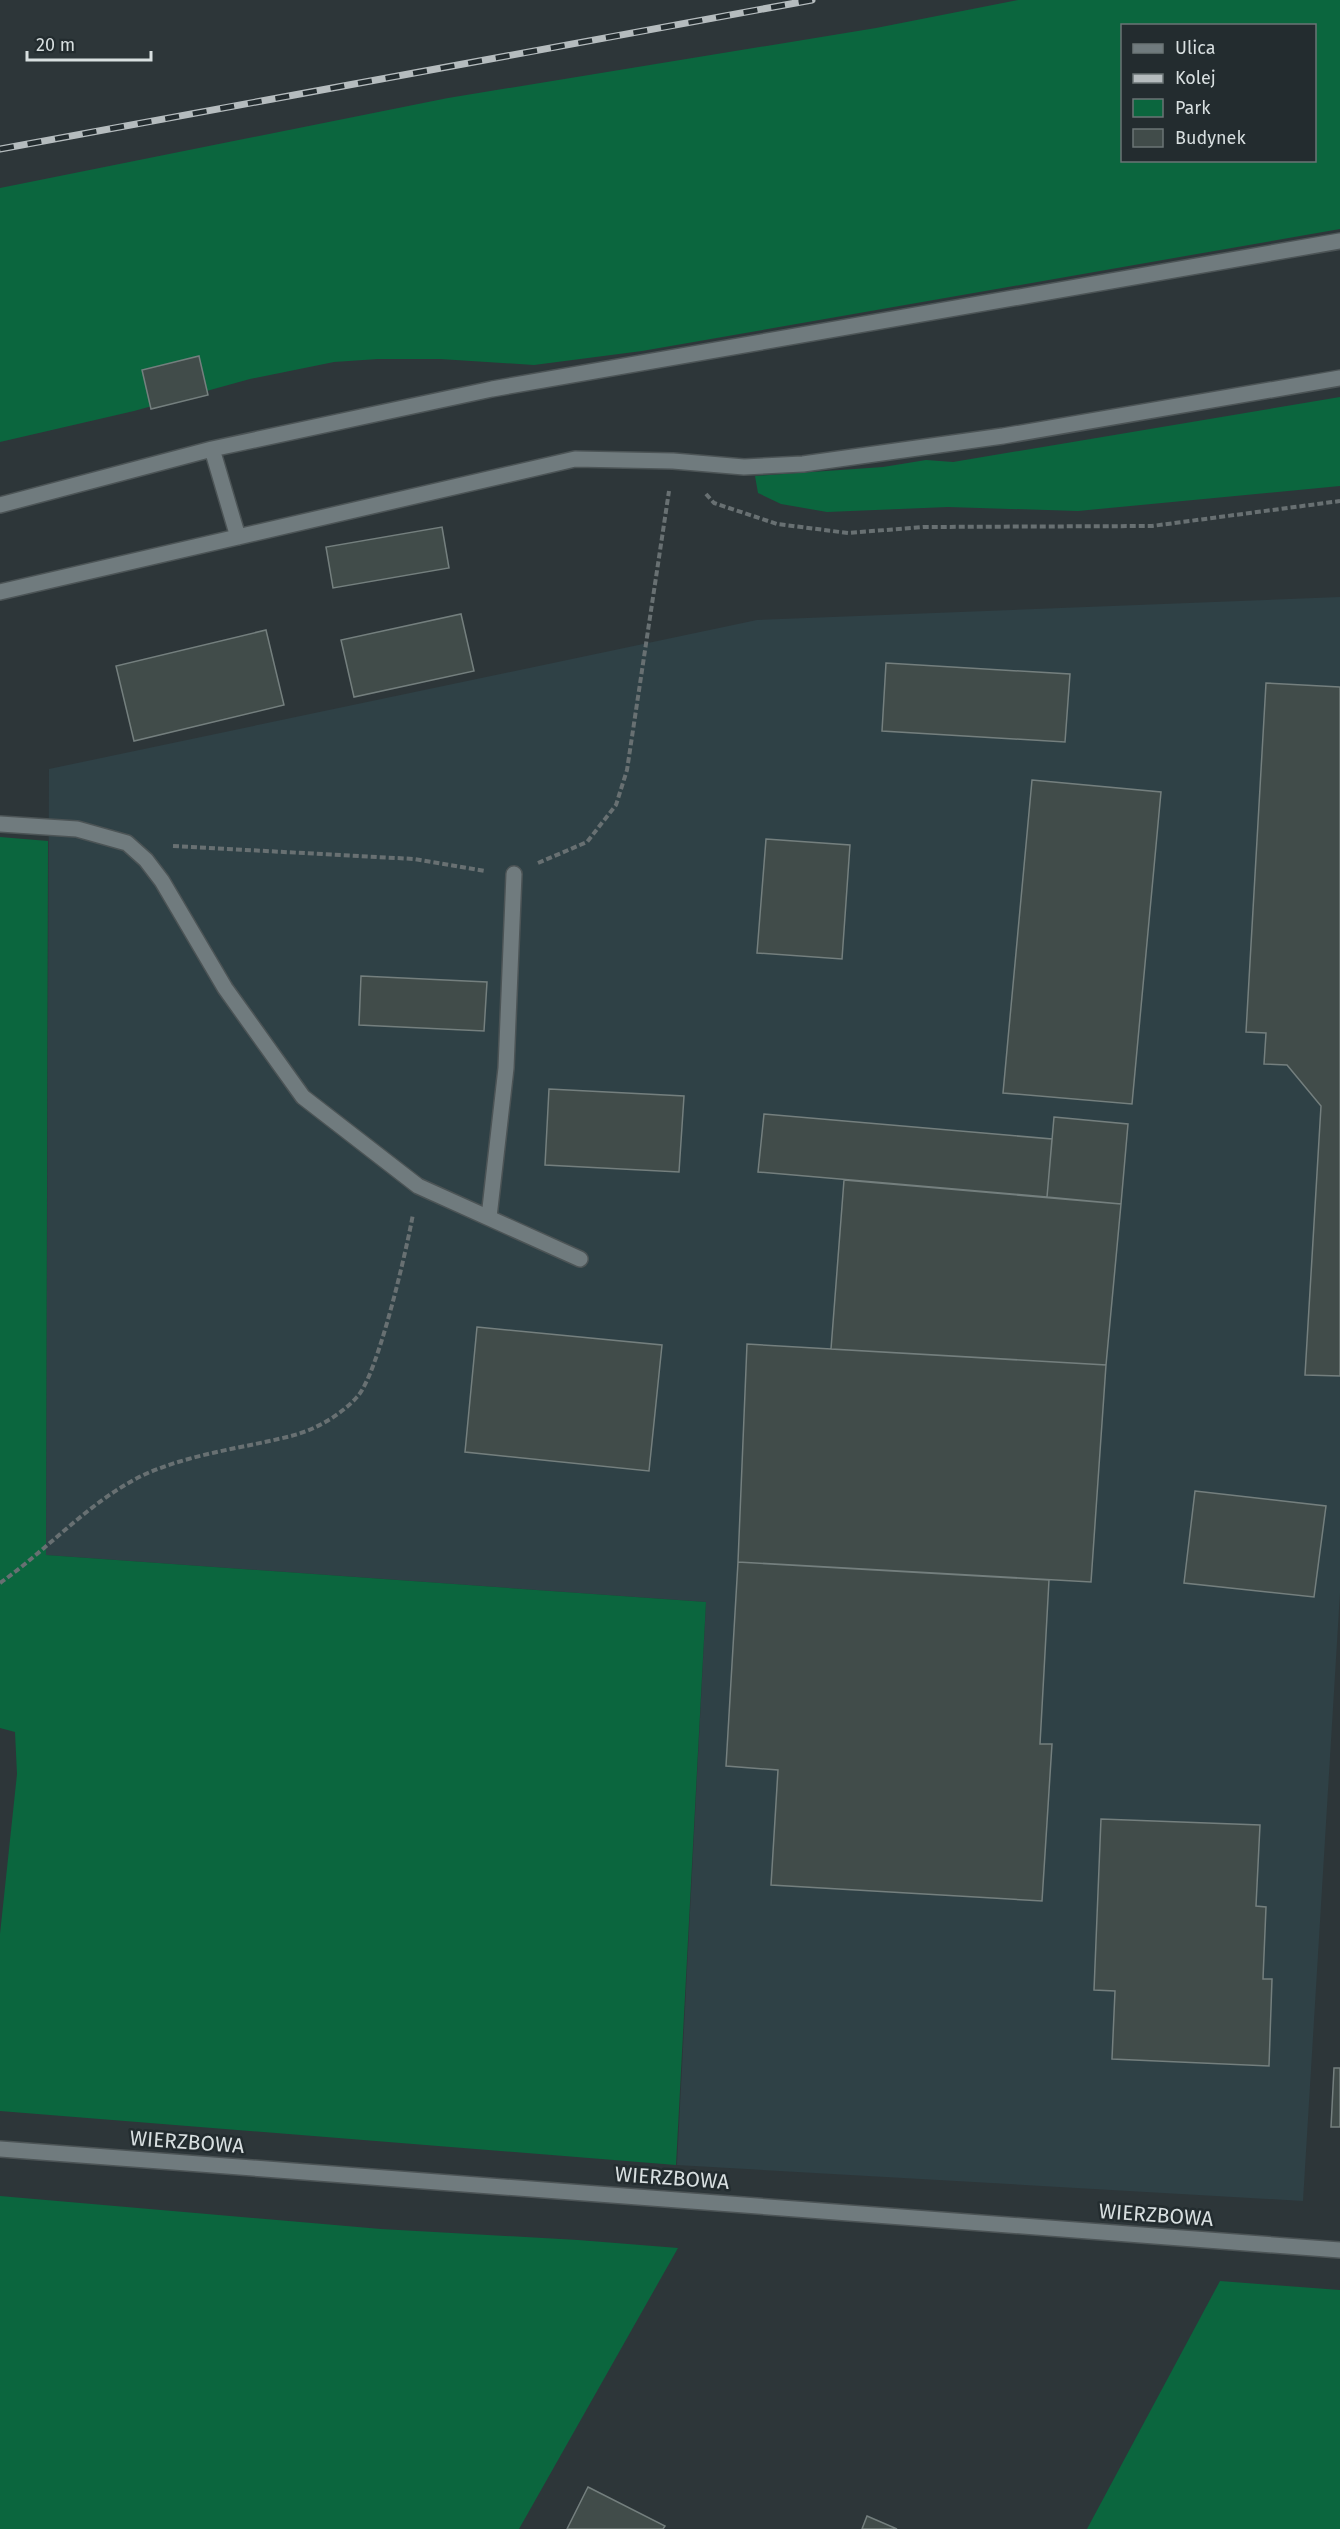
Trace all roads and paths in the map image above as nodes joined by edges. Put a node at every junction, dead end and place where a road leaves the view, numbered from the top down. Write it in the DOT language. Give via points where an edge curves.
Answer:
graph roads {
  1 [pos="1340,241"];
  2 [pos="1340,378"];
  3 [pos="212,449"];
  4 [pos="673,461"];
  5 [pos="1340,501"];
  6 [pos="0,505"];
  7 [pos="238,537"];
  8 [pos="0,592"];
  9 [pos="0,824"];
  10 [pos="127,843"];
  11 [pos="513,874"];
  12 [pos="418,1186"];
  13 [pos="489,1217"];
  14 [pos="580,1259"];
  15 [pos="0,1583"];
  16 [pos="0,2149"];
  17 [pos="1340,2250"];
  1 -- 3 [label="street" via="492,389"];
  2 -- 4 [label="street" via="1004,436 803,464 744,467"];
  3 -- 6 [label="street"];
  3 -- 7 [label="street"];
  4 -- 5 [label="path" via="714,503 777,524 848,533 923,526 1152,526"];
  4 -- 7 [label="street" via="575,459"];
  4 -- 11 [label="path" via="627,770 616,805 587,842"];
  7 -- 8 [label="street"];
  9 -- 10 [label="street" via="77,829"];
  10 -- 11 [label="path" via="414,859"];
  10 -- 12 [label="street" via="162,881 225,988 303,1097"];
  11 -- 13 [label="street" via="506,1068"];
  12 -- 13 [label="street"];
  12 -- 15 [label="path" via="406,1253 372,1366 358,1396 324,1423 293,1436 195,1455 149,1473 110,1494"];
  13 -- 14 [label="street"];
  16 -- 17 [label="street, WIERZBOWA"];
}
